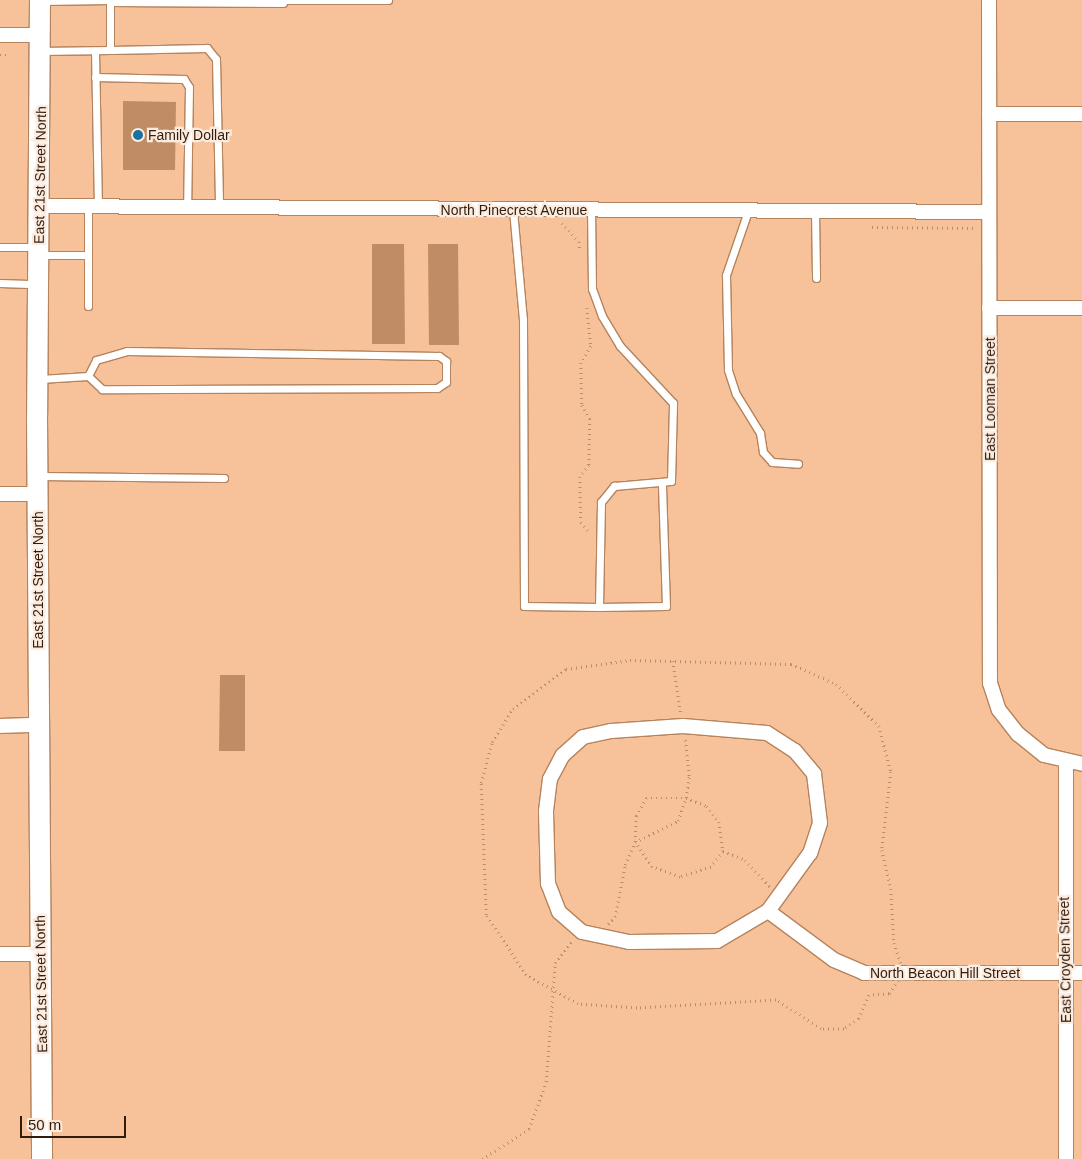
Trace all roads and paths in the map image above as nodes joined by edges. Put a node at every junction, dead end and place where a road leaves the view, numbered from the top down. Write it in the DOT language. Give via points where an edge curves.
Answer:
graph roads {
  1 [pos="388,0"];
  2 [pos="989,0"];
  3 [pos="40,1"];
  4 [pos="110,1"];
  5 [pos="283,1"];
  6 [pos="0,35"];
  7 [pos="40,43"];
  8 [pos="95,50"];
  9 [pos="110,50"];
  10 [pos="0,55"];
  11 [pos="8,55"];
  12 [pos="95,77"];
  13 [pos="989,114"];
  14 [pos="1082,114"];
  15 [pos="40,206"];
  16 [pos="93,207"];
  17 [pos="187,208"];
  18 [pos="219,209"];
  19 [pos="513,210"];
  20 [pos="591,210"];
  21 [pos="748,211"];
  22 [pos="815,211"];
  23 [pos="989,212"];
  24 [pos="562,223"];
  25 [pos="0,247"];
  26 [pos="39,251"];
  27 [pos="88,255"];
  28 [pos="581,261"];
  29 [pos="816,278"];
  30 [pos="0,283"];
  31 [pos="38,284"];
  32 [pos="586,299"];
  33 [pos="88,306"];
  34 [pos="989,308"];
  35 [pos="1082,308"];
  36 [pos="88,376"];
  37 [pos="37,379"];
  38 [pos="798,464"];
  39 [pos="224,478"];
  40 [pos="37,485"];
  41 [pos="662,485"];
  42 [pos="0,494"];
  43 [pos="590,541"];
  44 [pos="600,607"];
  45 [pos="673,661"];
  46 [pos="38,725"];
  47 [pos="0,726"];
  48 [pos="683,726"];
  49 [pos="1066,762"];
  50 [pos="1082,764"];
  51 [pos="686,798"];
  52 [pos="635,842"];
  53 [pos="723,852"];
  54 [pos="777,892"];
  55 [pos="768,911"];
  56 [pos="602,922"];
  57 [pos="582,932"];
  58 [pos="0,954"];
  59 [pos="40,954"];
  60 [pos="1066,973"];
  61 [pos="1082,973"];
  62 [pos="42,1159"];
  63 [pos="482,1159"];
  64 [pos="1066,1159"];
  1 -- 5 [label="lane"];
  2 -- 13 [label="street, East Looman Street"];
  3 -- 4 [label="lane"];
  3 -- 7 [label="main road, East 21st Street North"];
  4 -- 5 [label="lane"];
  4 -- 9 [label="lane"];
  6 -- 7 [label="street"];
  7 -- 8 [label="lane"];
  7 -- 15 [label="main road, East 21st Street North"];
  8 -- 9 [label="lane"];
  8 -- 12 [label="lane"];
  9 -- 18 [label="lane" via="207,48 216,59"];
  10 -- 11 [label="path"];
  12 -- 16 [label="lane"];
  12 -- 17 [label="lane" via="184,79 189,87"];
  13 -- 14 [label="street"];
  13 -- 23 [label="street, East Looman Street"];
  15 -- 16 [label="street, North Pinecrest Avenue"];
  15 -- 26 [label="main road, East 21st Street North"];
  16 -- 17 [label="street, North Pinecrest Avenue"];
  16 -- 27 [label="lane"];
  17 -- 18 [label="street, North Pinecrest Avenue"];
  18 -- 19 [label="street, North Pinecrest Avenue"];
  19 -- 20 [label="street, North Pinecrest Avenue"];
  19 -- 44 [label="lane" via="523,319 524,606"];
  20 -- 21 [label="street, North Pinecrest Avenue"];
  20 -- 41 [label="lane" via="592,289 602,316 620,346 673,403 672,481"];
  21 -- 22 [label="street, North Pinecrest Avenue"];
  21 -- 38 [label="lane" via="726,275 728,370 736,394 760,433 764,452 772,462"];
  22 -- 23 [label="street, North Pinecrest Avenue"];
  22 -- 29 [label="lane"];
  23 -- 34 [label="street, East Looman Street"];
  24 -- 28 [label="path" via="579,242"];
  25 -- 26 [label="lane"];
  26 -- 27 [label="lane"];
  26 -- 31 [label="main road, East 21st Street North"];
  27 -- 33 [label="lane"];
  30 -- 31 [label="lane"];
  31 -- 37 [label="main road, East 21st Street North"];
  32 -- 43 [label="path" via="592,346 581,363 582,405 590,419 589,465 580,477 581,522"];
  34 -- 35 [label="street"];
  34 -- 49 [label="street, East Looman Street" via="990,683 1000,710 1018,734 1044,755"];
  36 -- 36 [label="lane" via="96,360 127,351 440,356 446,361 446,382 437,388 102,389"];
  36 -- 37 [label="lane"];
  37 -- 40 [label="main road, East 21st Street North"];
  39 -- 40 [label="lane"];
  40 -- 42 [label="street"];
  40 -- 46 [label="main road, East 21st Street North"];
  41 -- 44 [label="lane" via="614,486 606,490 601,502"];
  41 -- 44 [label="lane" via="666,606"];
  45 -- 48 [label="path"];
  46 -- 47 [label="street"];
  46 -- 59 [label="main road, East 21st Street North"];
  48 -- 51 [label="path" via="689,776"];
  48 -- 54 [label="street" via="767,733 795,751 814,774 820,823 810,853"];
  48 -- 57 [label="street" via="583,737 563,755 550,779 546,811 548,884 559,912"];
  49 -- 50 [label="street, East Looman Street"];
  49 -- 60 [label="street, East Croyden Street"];
  51 -- 52 [label="path" via="678,821"];
  51 -- 52 [label="path" via="646,798 636,816"];
  51 -- 53 [label="path" via="707,806 719,822"];
  52 -- 53 [label="path" via="652,867 680,877 711,867"];
  52 -- 56 [label="path" via="625,865 615,917 609,924"];
  53 -- 54 [label="path" via="745,860"];
  54 -- 55 [label="street"];
  55 -- 57 [label="street" via="717,942 630,942"];
  55 -- 60 [label="street, North Beacon Hill Street" via="834,960 864,973"];
  57 -- 63 [label="path" via="555,963 546,1082 529,1128"];
  58 -- 59 [label="street"];
  59 -- 62 [label="main road, East 21st Street North"];
  60 -- 61 [label="street, North Beacon Hill Street"];
  60 -- 64 [label="street, East Croyden Street"];
}
